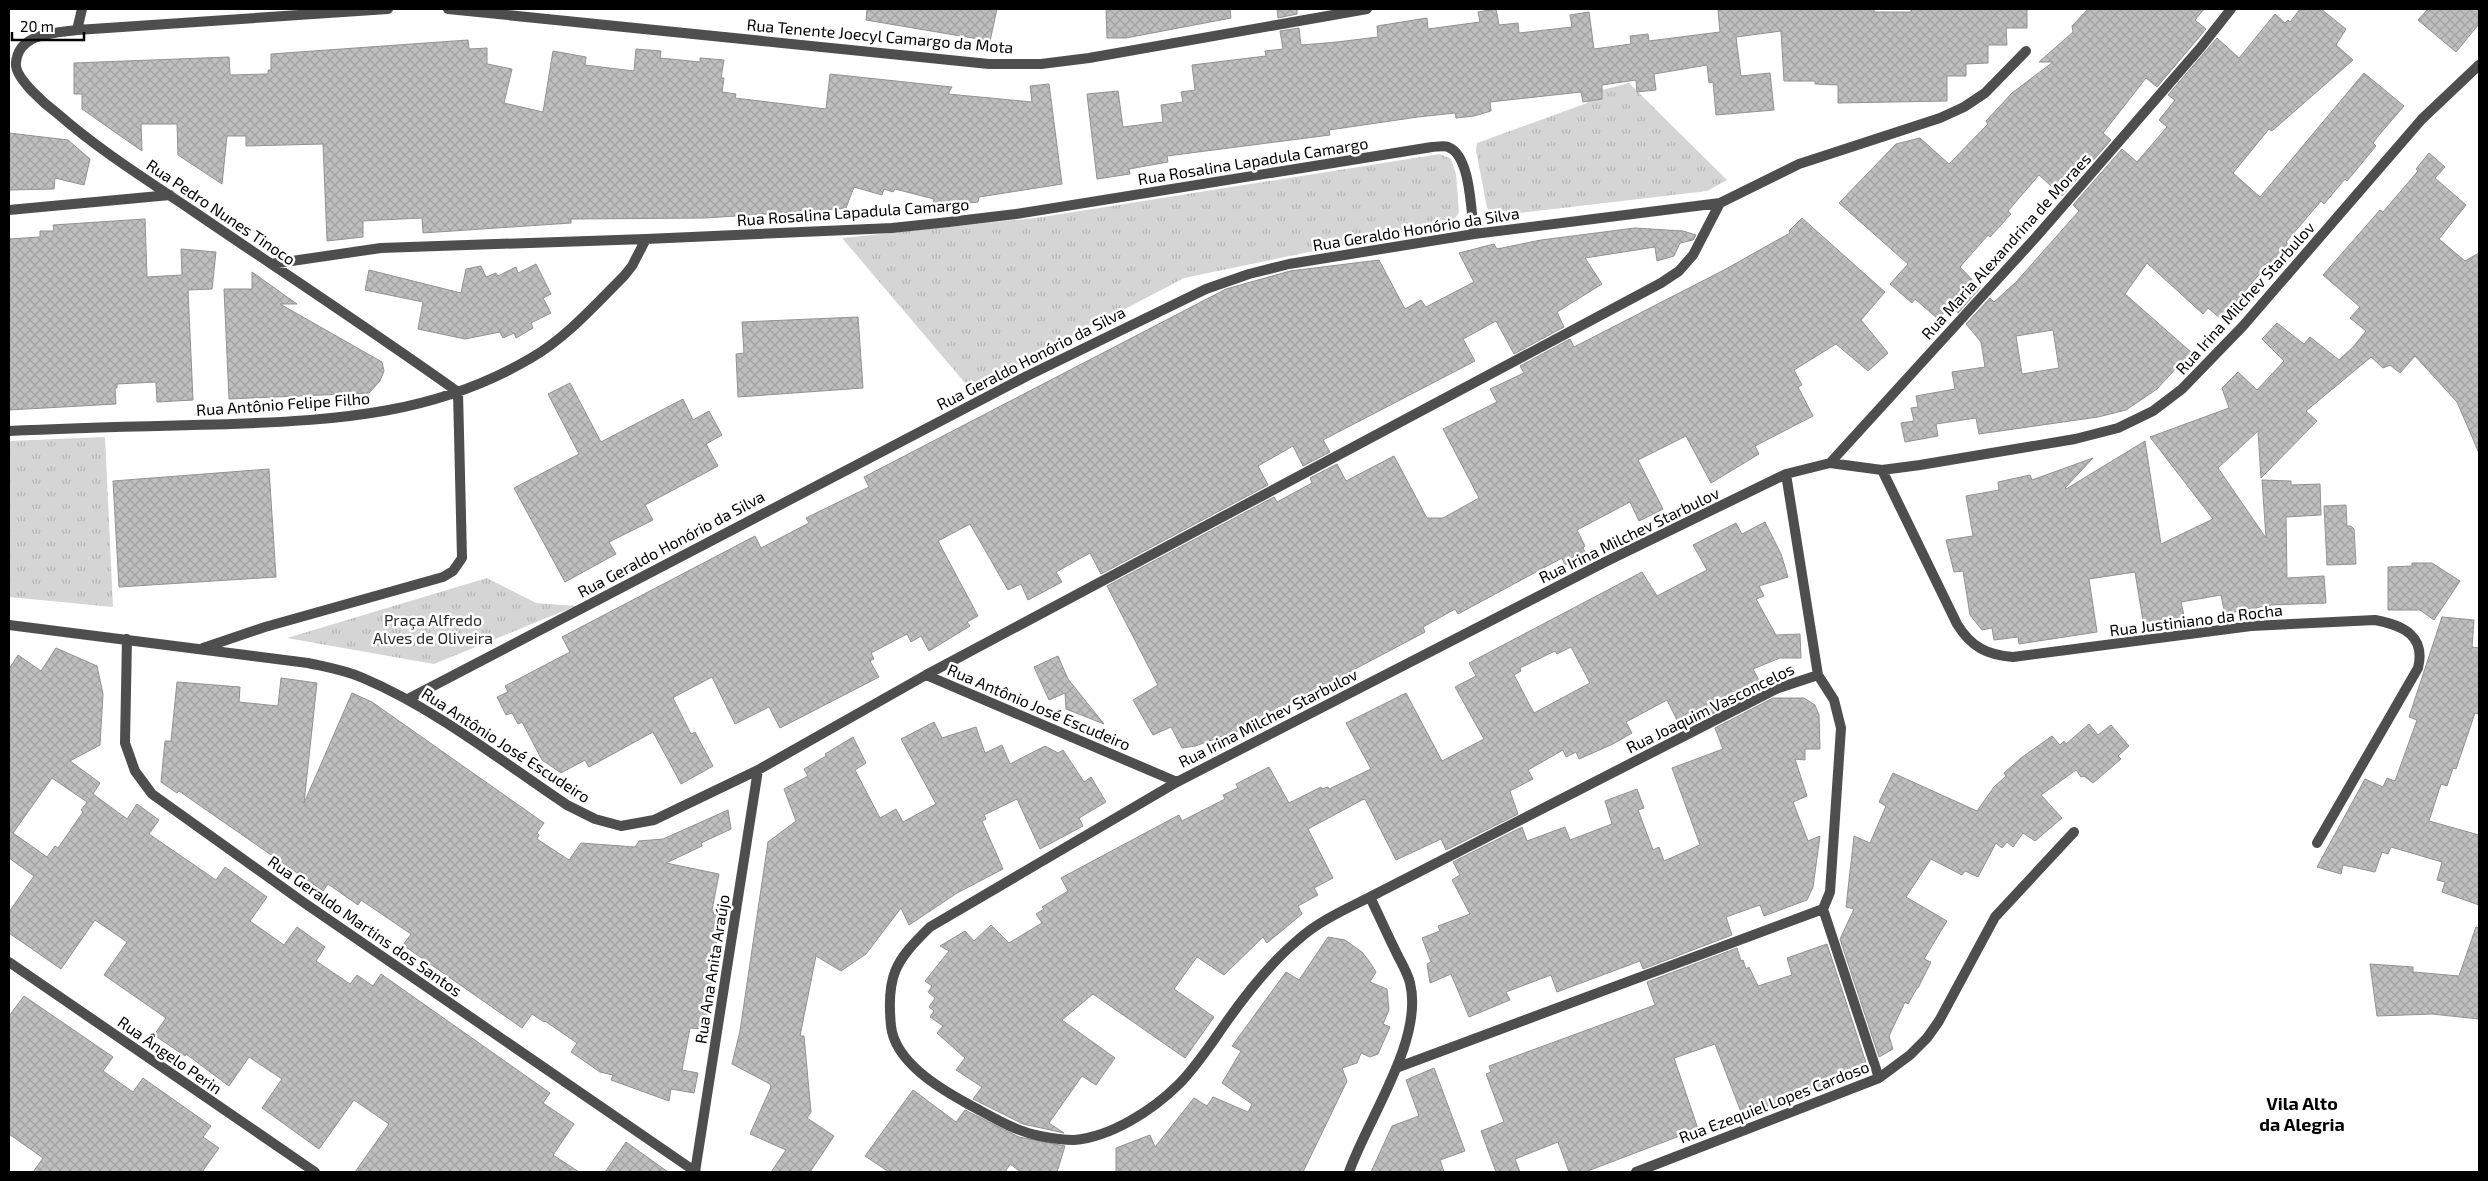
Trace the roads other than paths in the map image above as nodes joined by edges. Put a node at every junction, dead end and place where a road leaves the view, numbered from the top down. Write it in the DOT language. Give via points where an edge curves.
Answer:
graph roads {
  1 [pos="82,9"];
  2 [pos="388,9"];
  3 [pos="448,9"];
  4 [pos="452,9"];
  5 [pos="1367,9"];
  6 [pos="2230,9"];
  7 [pos="77,30"];
  8 [pos="2026,51"];
  9 [pos="2479,65"];
  10 [pos="170,195"];
  11 [pos="1720,203"];
  12 [pos="9,210"];
  13 [pos="1474,234"];
  14 [pos="646,239"];
  15 [pos="271,264"];
  16 [pos="458,392"];
  17 [pos="9,431"];
  18 [pos="1830,463"];
  19 [pos="1882,470"];
  20 [pos="1786,474"];
  21 [pos="9,625"];
  22 [pos="127,639"];
  23 [pos="200,649"];
  24 [pos="926,675"];
  25 [pos="1818,675"];
  26 [pos="408,699"];
  27 [pos="758,770"];
  28 [pos="1177,782"];
  29 [pos="2074,832"];
  30 [pos="2317,842"];
  31 [pos="1370,897"];
  32 [pos="1823,909"];
  33 [pos="9,962"];
  34 [pos="1396,1068"];
  35 [pos="1879,1078"];
  36 [pos="315,1172"];
  37 [pos="696,1172"];
  38 [pos="1349,1172"];
  39 [pos="1636,1172"];
  1 -- 7 [label="street"];
  2 -- 7 [label="street"];
  3 -- 4 [label="street, Rua Tenente Joecyl Camargo da Mota"];
  4 -- 5 [label="street, Rua Tenente Joecyl Camargo da Mota" via="989,64 1041,64 1089,58"];
  6 -- 18 [label="street, Rua Maria Alexandrina de Moraes" via="2037,236"];
  7 -- 10 [label="street, Rua Pedro Nunes Tinoco" via="40,35 27,43 15,64 20,76 58,114"];
  8 -- 11 [label="street, Rua Geraldo Honório da Silva" via="1985,93 1964,107 1806,162"];
  9 -- 19 [label="street, Rua Irina Milchev Starbulov" via="2422,119 2243,326 2182,389 2153,412 2118,428 2075,439"];
  10 -- 12 [label="street"];
  10 -- 15 [label="street, Rua Pedro Nunes Tinoco"];
  11 -- 13 [label="street, Rua Geraldo Honório da Silva"];
  11 -- 24 [label="street" via="1693,255 1679,271 1661,283"];
  13 -- 14 [label="street, Rua Rosalina Lapadula Camargo" via="1466,171 1456,153 1447,146 959,221 892,228"];
  13 -- 26 [label="street, Rua Geraldo Honório da Silva" via="1289,264 1206,289 1026,376"];
  14 -- 15 [label="street, Rua Rosalina Lapadula Camargo" via="381,248"];
  14 -- 16 [label="street, Rua Antônio Felipe Filho" via="624,276 555,341 504,373"];
  15 -- 16 [label="street, Rua Pedro Nunes Tinoco"];
  16 -- 17 [label="street, Rua Antônio Felipe Filho" via="416,405 352,417"];
  16 -- 23 [label="street" via="462,558 453,571 443,577 265,627"];
  18 -- 19 [label="street, Rua Irina Milchev Starbulov"];
  18 -- 20 [label="street, Rua Irina Milchev Starbulov"];
  19 -- 30 [label="street, Rua Justiniano da Rocha" via="1956,624 1979,650 1996,656 2013,657 2251,626 2375,620 2390,623 2413,635 2422,654 2418,668"];
  20 -- 25 [label="street"];
  20 -- 28 [label="street, Rua Irina Milchev Starbulov" via="1605,562"];
  21 -- 22 [label="street, Rua Antônio José Escudeiro"];
  22 -- 23 [label="street, Rua Antônio José Escudeiro"];
  22 -- 37 [label="street, Rua Geraldo Martins dos Santos" via="126,744 135,771 152,794 287,891"];
  23 -- 26 [label="street, Rua Antônio José Escudeiro" via="308,662 361,677"];
  24 -- 27 [label="street, Rua Antônio José Escudeiro"];
  24 -- 28 [label="street, Rua Antônio José Escudeiro"];
  25 -- 31 [label="street, Rua Joaquim Vasconcelos" via="1776,689"];
  25 -- 32 [label="street, Rua Joaquim Vasconcelos" via="1834,700 1841,728 1830,892"];
  26 -- 27 [label="street, Rua Antônio José Escudeiro" via="567,805 595,820 621,826 654,820"];
  27 -- 37 [label="street, Rua Ana Anita Araújo"];
  28 -- 31 [label="street, Rua Irina Milchev Starbulov" via="930,927 906,950 894,973 889,1000 892,1030 904,1056 948,1093 1009,1126 1039,1136 1073,1140 1107,1132 1148,1108 1179,1084 1242,1001 1299,938"];
  29 -- 35 [label="street, Rua Ezequiel Lopes Cardoso" via="1995,918 1927,1038"];
  31 -- 34 [label="street" via="1410,982 1414,1004"];
  32 -- 34 [label="street"];
  32 -- 35 [label="street"];
  33 -- 36 [label="street, Rua Ângelo Perin"];
  34 -- 38 [label="street"];
  35 -- 39 [label="street, Rua Ezequiel Lopes Cardoso"];
}
